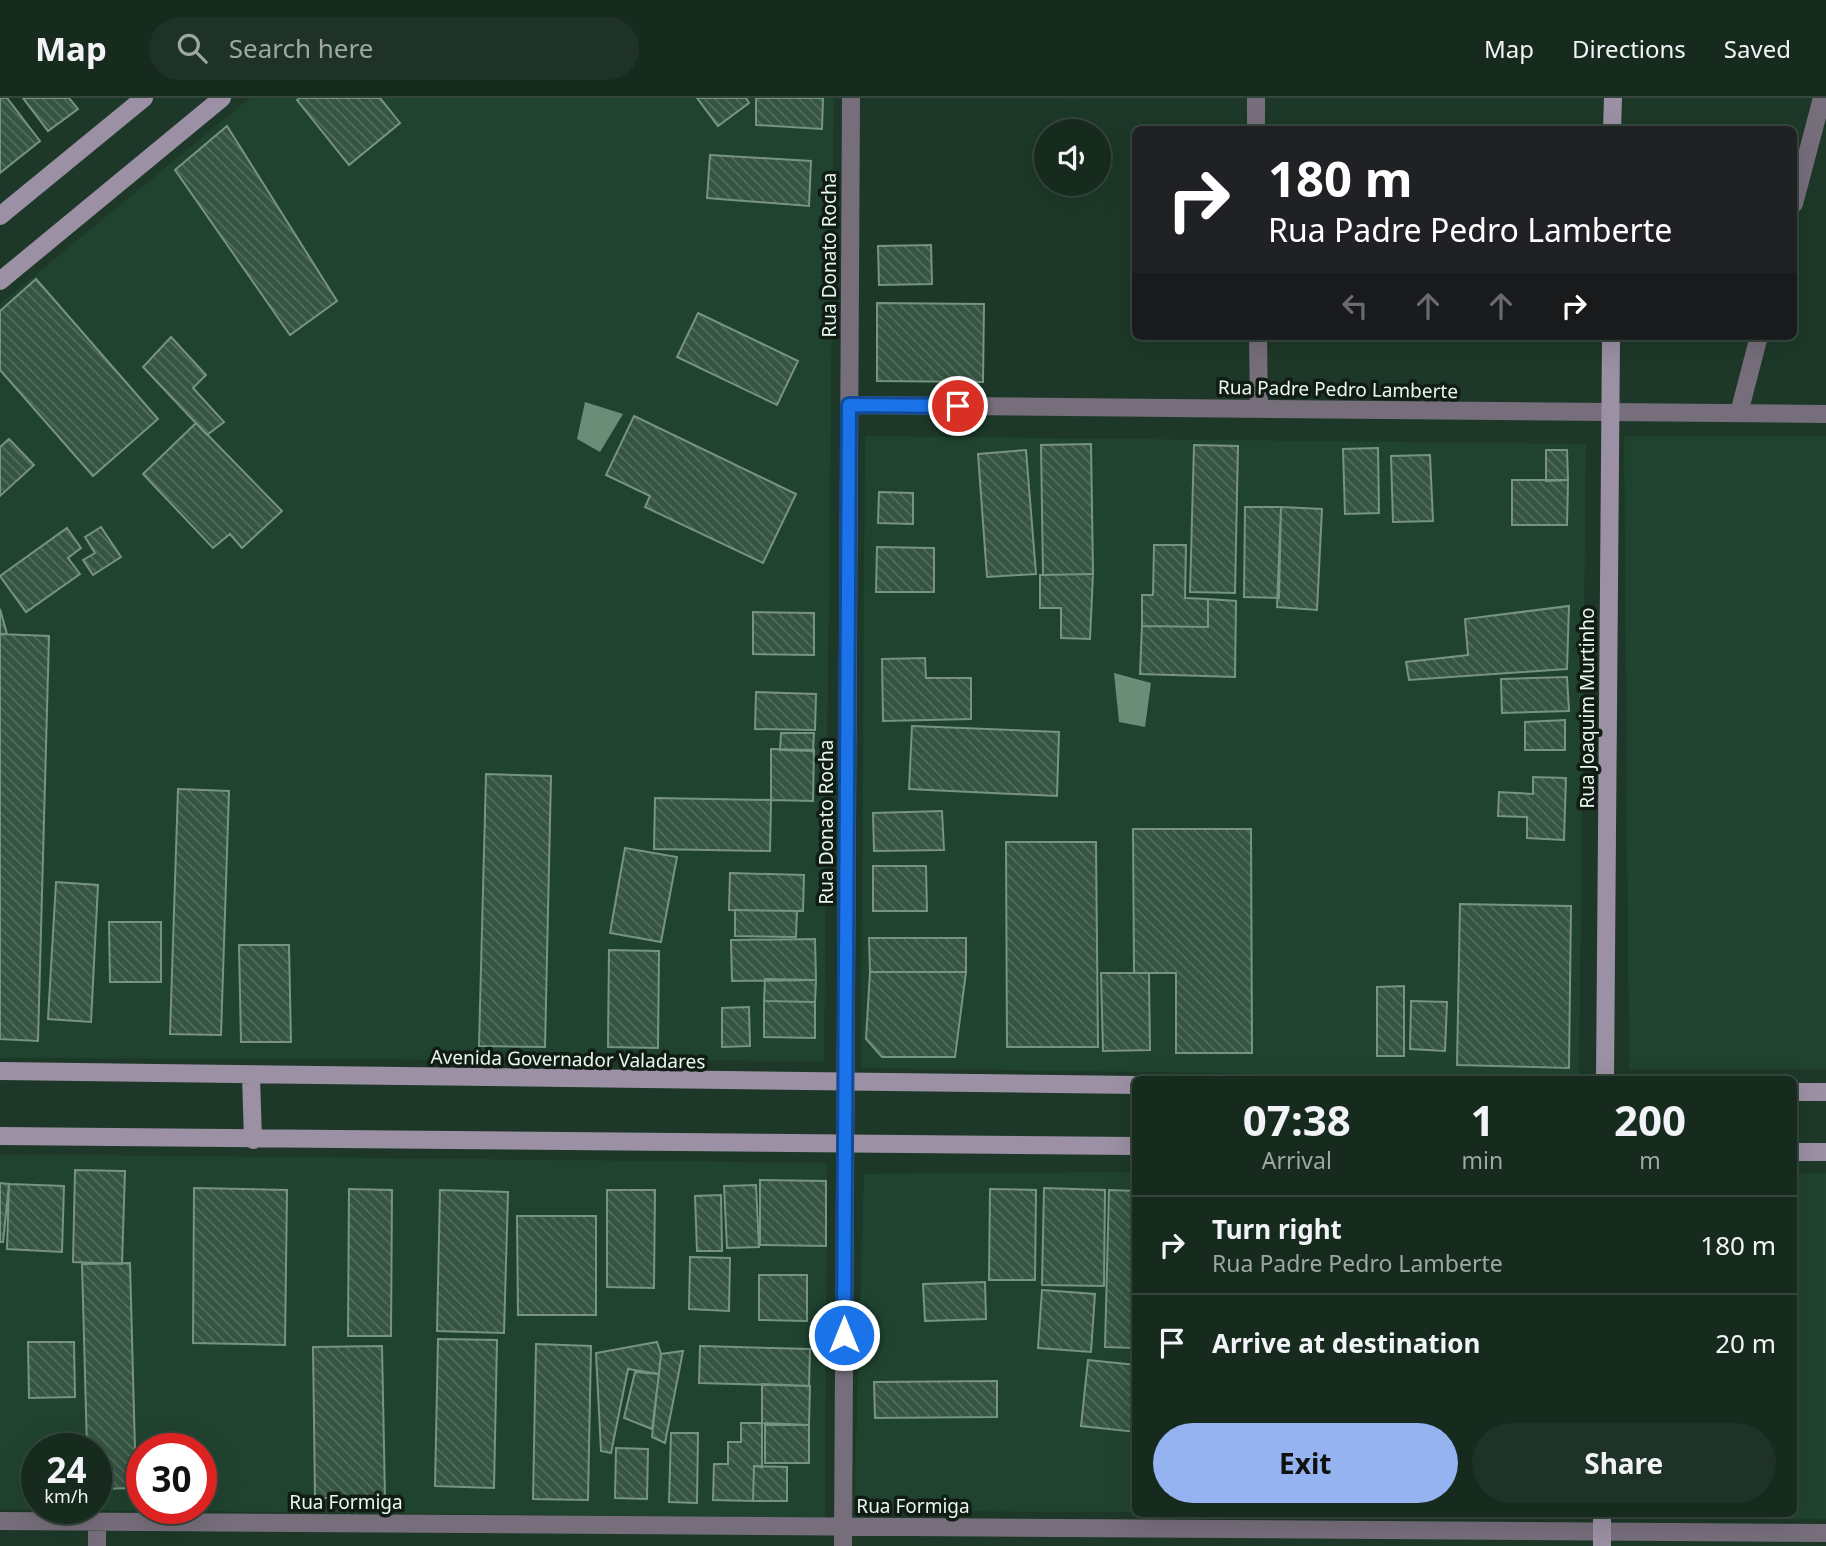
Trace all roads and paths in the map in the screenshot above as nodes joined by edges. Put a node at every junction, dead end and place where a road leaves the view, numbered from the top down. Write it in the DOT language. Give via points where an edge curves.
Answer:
graph roads {
  1 [pos="144,98"];
  2 [pos="222,98"];
  3 [pos="851,98"];
  4 [pos="1256,98"];
  5 [pos="1613,98"];
  6 [pos="1822,98"];
  7 [pos="1256,126"];
  8 [pos="1612,126"];
  9 [pos="1797,193"];
  10 [pos="0,216"];
  11 [pos="0,281"];
  12 [pos="1258,340"];
  13 [pos="1611,340"];
  14 [pos="1758,340"];
  15 [pos="849,405"];
  16 [pos="1259,409"];
  17 [pos="1610,412"];
  18 [pos="1739,413"];
  19 [pos="1826,414"];
  20 [pos="0,1071"];
  21 [pos="251,1076"];
  22 [pos="1605,1076"];
  23 [pos="846,1082"];
  24 [pos="1132,1085"];
  25 [pos="1797,1092"];
  26 [pos="1826,1092"];
  27 [pos="0,1136"];
  28 [pos="253,1140"];
  29 [pos="845,1144"];
  30 [pos="1132,1146"];
  31 [pos="1797,1152"];
  32 [pos="1826,1152"];
  33 [pos="0,1521"];
  34 [pos="21,1521"];
  35 [pos="112,1522"];
  36 [pos="97,1524"];
  37 [pos="843,1527"];
  38 [pos="1602,1530"];
  39 [pos="1826,1533"];
  40 [pos="97,1546"];
  41 [pos="843,1546"];
  1 -- 10 [label="street"];
  2 -- 11 [label="street"];
  3 -- 15 [label="street, Rua Donato Rocha"];
  4 -- 7 [label="street"];
  5 -- 8 [label="street"];
  6 -- 9 [label="street"];
  12 -- 16 [label="street"];
  13 -- 17 [label="street, Rua Joaquim Murtinho"];
  14 -- 18 [label="street"];
  15 -- 16 [label="street, Rua Padre Pedro Lamberte"];
  15 -- 23 [label="street, Rua Donato Rocha"];
  16 -- 17 [label="street, Rua Padre Pedro Lamberte"];
  17 -- 18 [label="street, Rua Padre Pedro Lamberte"];
  17 -- 22 [label="street, Rua Joaquim Murtinho"];
  18 -- 19 [label="street, Rua Padre Pedro Lamberte"];
  20 -- 21 [label="street, Avenida Governador Valadares"];
  21 -- 23 [label="street, Avenida Governador Valadares"];
  21 -- 28 [label="street"];
  23 -- 24 [label="street, Avenida Governador Valadares"];
  23 -- 29 [label="street, Rua Donato Rocha"];
  25 -- 26 [label="street"];
  27 -- 28 [label="street"];
  28 -- 29 [label="street"];
  29 -- 30 [label="street"];
  29 -- 37 [label="street, Rua Donato Rocha"];
  31 -- 32 [label="street"];
  33 -- 34 [label="street, Rua Formiga"];
  35 -- 37 [label="street, Rua Formiga"];
  36 -- 40 [label="street"];
  37 -- 38 [label="street, Rua Formiga"];
  37 -- 41 [label="street, Rua Donato Rocha"];
  38 -- 39 [label="street, Rua Formiga"];
}
